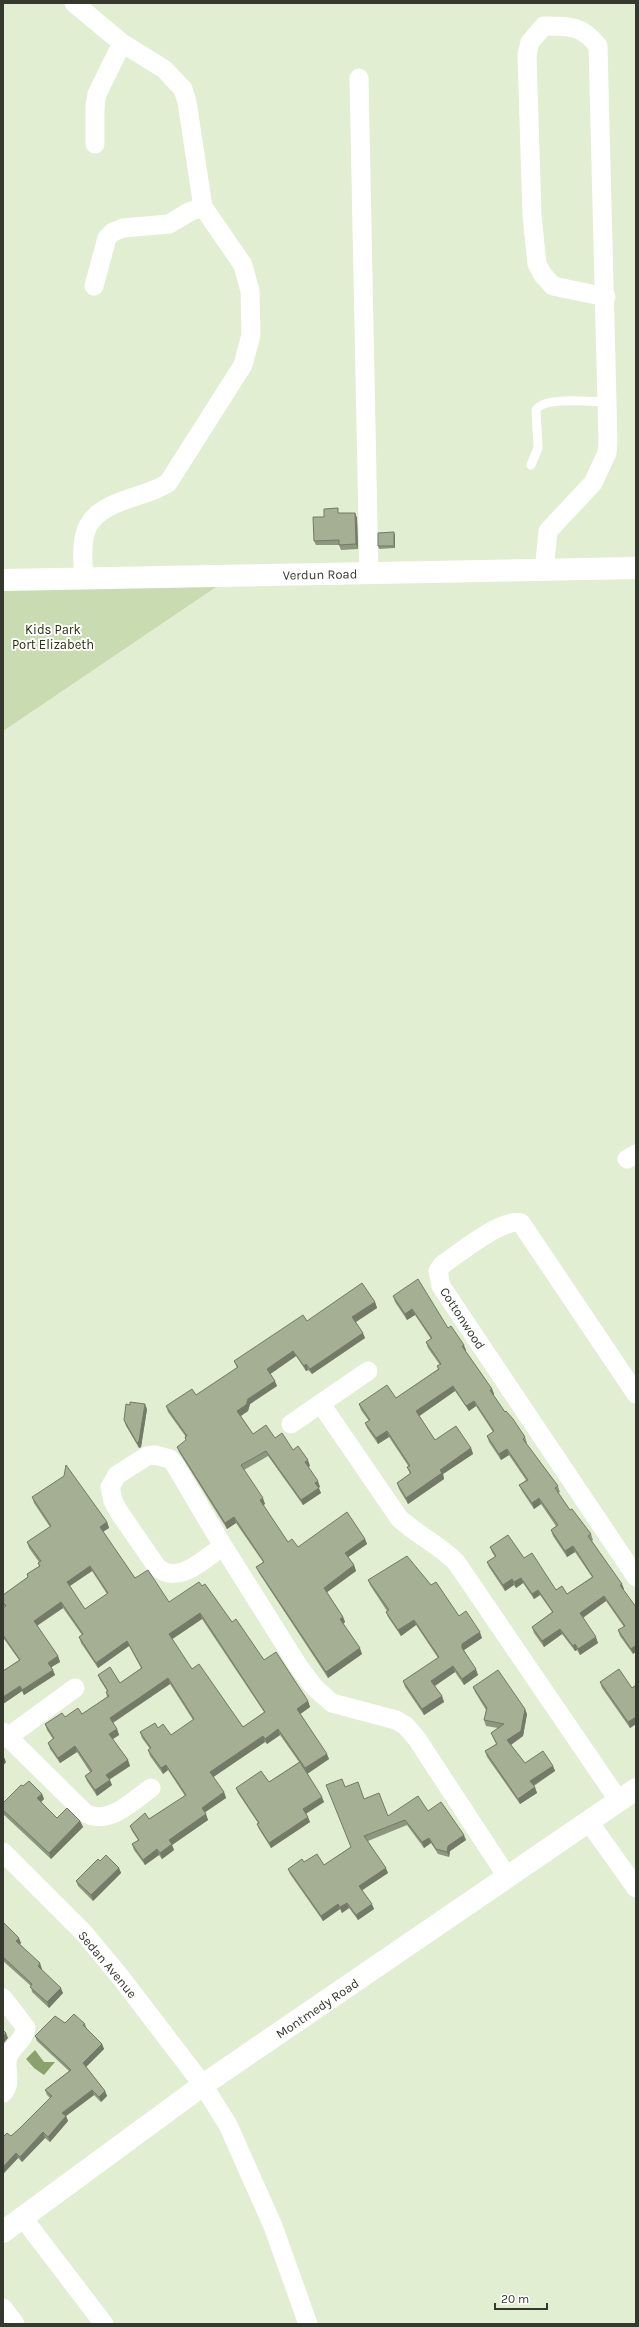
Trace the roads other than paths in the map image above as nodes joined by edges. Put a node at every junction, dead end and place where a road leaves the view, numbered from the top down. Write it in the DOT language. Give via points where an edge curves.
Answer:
graph roads {
  1 [pos="74,3"];
  2 [pos="122,43"];
  3 [pos="359,78"];
  4 [pos="95,144"];
  5 [pos="203,207"];
  6 [pos="94,286"];
  7 [pos="606,297"];
  8 [pos="608,402"];
  9 [pos="531,466"];
  10 [pos="636,568"];
  11 [pos="544,571"];
  12 [pos="369,574"];
  13 [pos="84,579"];
  14 [pos="3,580"];
  15 [pos="368,1371"];
  16 [pos="636,1394"];
  17 [pos="321,1404"];
  18 [pos="290,1424"];
  19 [pos="223,1546"];
  20 [pos="636,1577"];
  21 [pos="75,1688"];
  22 [pos="5,1735"];
  23 [pos="151,1788"];
  24 [pos="627,1795"];
  25 [pos="590,1822"];
  26 [pos="3,1852"];
  27 [pos="508,1878"];
  28 [pos="636,1888"];
  29 [pos="3,1998"];
  30 [pos="203,2085"];
  31 [pos="3,2093"];
  32 [pos="23,2218"];
  33 [pos="3,2232"];
  34 [pos="3,2308"];
  35 [pos="15,2324"];
  36 [pos="104,2324"];
  37 [pos="308,2324"];
  1 -- 2 [label="street"];
  2 -- 4 [label="street" via="97,94"];
  2 -- 5 [label="street" via="164,69 183,89"];
  3 -- 12 [label="street"];
  5 -- 6 [label="street" via="169,224 123,228 113,232 107,238"];
  5 -- 13 [label="street" via="243,265 252,316 248,353 235,378 168,483 159,489 111,504 88,524 82,554"];
  7 -- 7 [label="street" via="598,46 584,32 572,26 544,26 530,42 527,55 532,215 537,264 553,286"];
  7 -- 8 [label="street"];
  8 -- 9 [label="lane" via="551,401 538,406 538,448"];
  8 -- 11 [label="street" via="607,453 593,483 548,531"];
  10 -- 11 [label="street, Verdun Road"];
  11 -- 12 [label="street, Verdun Road"];
  12 -- 13 [label="street, Verdun Road"];
  13 -- 14 [label="street, Verdun Road"];
  15 -- 17 [label="street"];
  16 -- 20 [label="street, Cottonwood" via="521,1223 512,1222 500,1226 442,1265 438,1271 441,1286"];
  17 -- 18 [label="street"];
  17 -- 24 [label="street" via="399,1518 409,1528 442,1548 456,1562"];
  19 -- 19 [label="street" via="194,1494 170,1459 160,1455 147,1456 113,1481 110,1487 112,1501 163,1573 174,1575 185,1571"];
  19 -- 27 [label="street" via="299,1668 314,1687 332,1703 396,1720 406,1726"];
  21 -- 22 [label="street"];
  22 -- 23 [label="street" via="92,1817 115,1814"];
  24 -- 25 [label="street, Montmedy Road"];
  25 -- 27 [label="street, Montmedy Road"];
  25 -- 28 [label="street"];
  26 -- 30 [label="street, Sedan Avenue" via="84,1934"];
  27 -- 30 [label="street, Montmedy Road"];
  29 -- 31 [label="street" via="26,2028 24,2036 8,2059 8,2084"];
  30 -- 32 [label="street, Montmedy Road"];
  30 -- 37 [label="street, Sedan Avenue" via="228,2125 273,2226"];
  32 -- 33 [label="street, Montmedy Road"];
  32 -- 36 [label="street"];
  34 -- 35 [label="street"];
}
